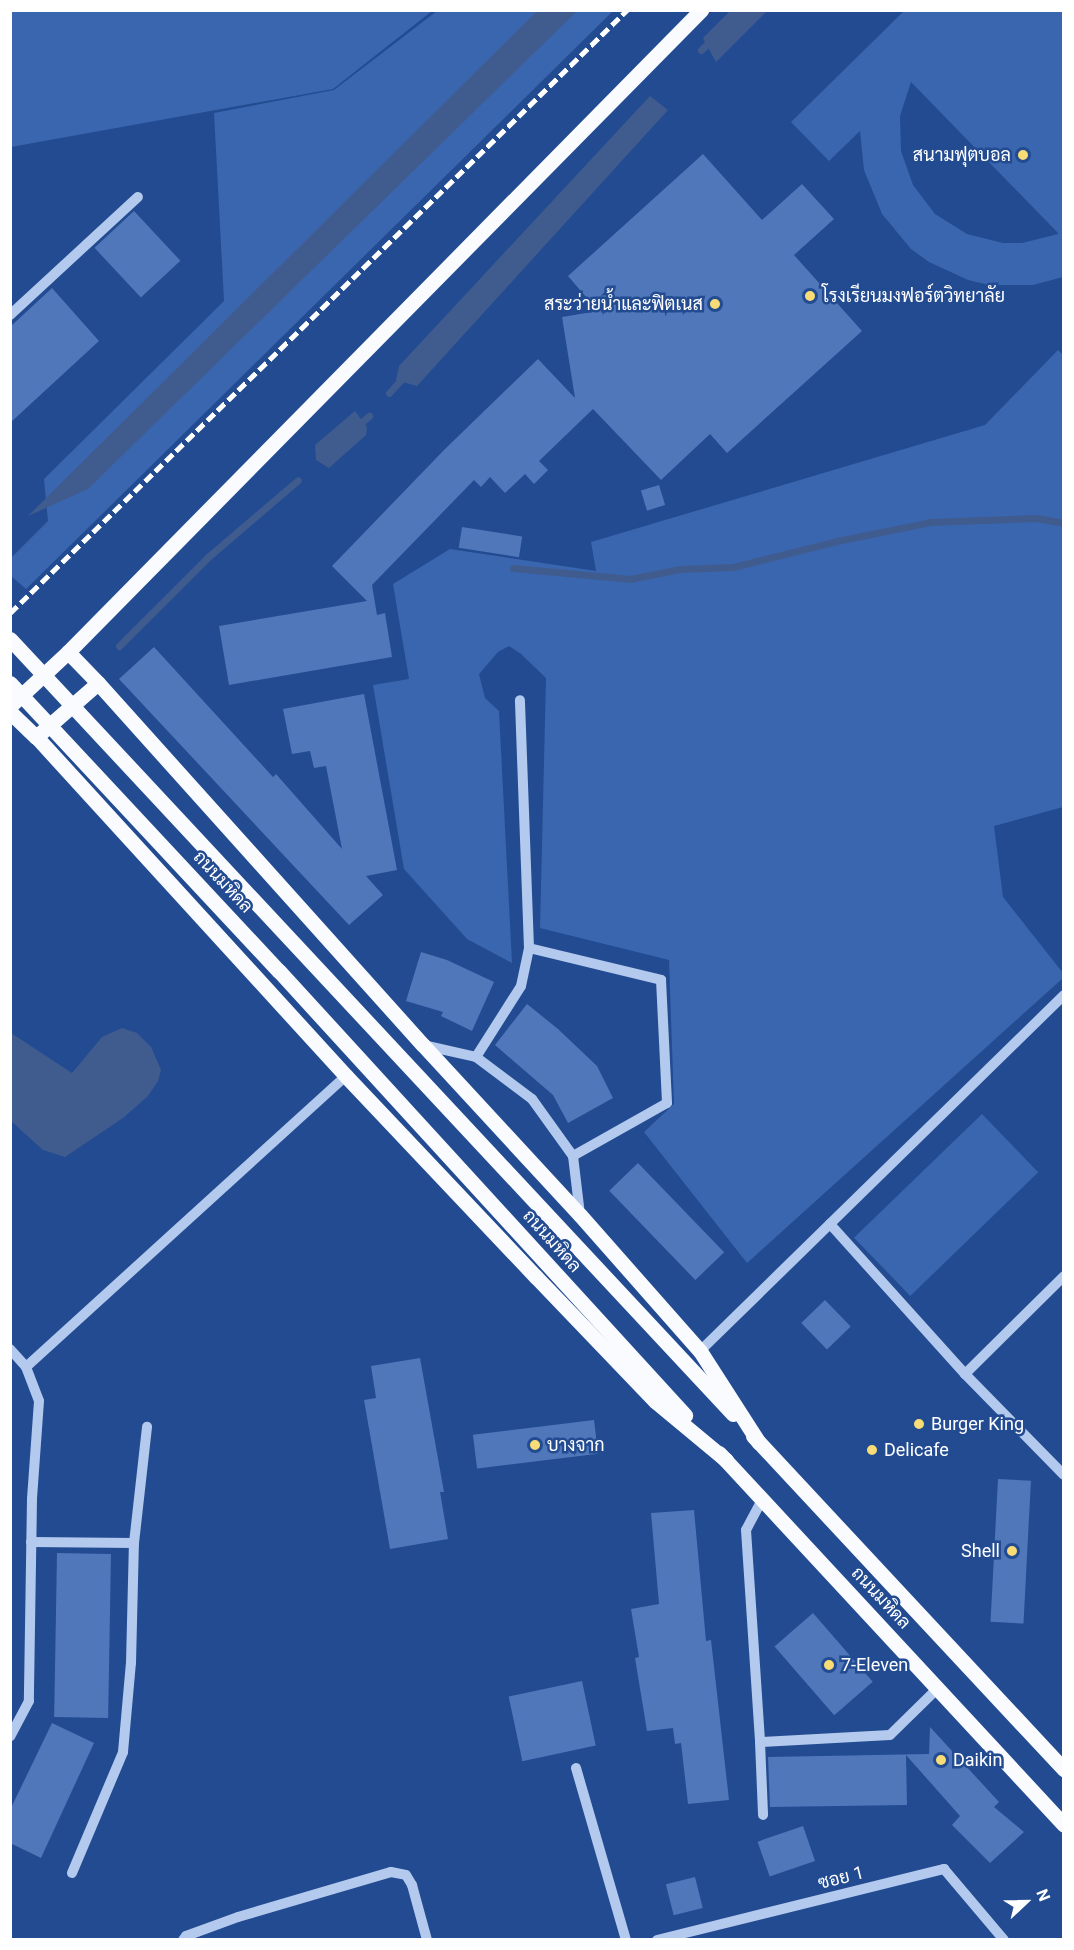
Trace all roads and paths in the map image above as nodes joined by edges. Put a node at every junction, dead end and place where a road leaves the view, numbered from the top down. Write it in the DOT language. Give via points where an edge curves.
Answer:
graph roads {
  1 [pos="701,10"];
  2 [pos="138,197"];
  3 [pos="10,315"];
  4 [pos="10,639"];
  5 [pos="68,652"];
  6 [pos="10,683"];
  7 [pos="98,683"];
  8 [pos="520,700"];
  9 [pos="10,706"];
  10 [pos="10,712"];
  11 [pos="36,737"];
  12 [pos="529,948"];
  13 [pos="1064,995"];
  14 [pos="423,1045"];
  15 [pos="476,1058"];
  16 [pos="346,1076"];
  17 [pos="573,1156"];
  18 [pos="580,1215"];
  19 [pos="830,1224"];
  20 [pos="1064,1276"];
  21 [pos="10,1349"];
  22 [pos="700,1351"];
  23 [pos="26,1367"];
  24 [pos="965,1374"];
  25 [pos="147,1427"];
  26 [pos="759,1443"];
  27 [pos="726,1460"];
  28 [pos="1064,1475"];
  29 [pos="763,1498"];
  30 [pos="31,1542"];
  31 [pos="134,1543"];
  32 [pos="938,1688"];
  33 [pos="10,1736"];
  34 [pos="760,1742"];
  35 [pos="576,1768"];
  36 [pos="1064,1769"];
  37 [pos="763,1815"];
  38 [pos="1064,1825"];
  39 [pos="72,1873"];
  40 [pos="183,1940"];
  41 [pos="427,1940"];
  42 [pos="626,1940"];
  43 [pos="657,1940"];
  44 [pos="1004,1940"];
  1 -- 5 [label="main road"];
  2 -- 3 [label="street"];
  4 -- 26 [label="main road, ถนนมหิดล"];
  5 -- 7 [label="main road"];
  5 -- 9 [label="main road"];
  6 -- 27 [label="main road, ถนนมหิดล"];
  7 -- 11 [label="main road"];
  7 -- 14 [label="main road"];
  8 -- 12 [label="street"];
  10 -- 11 [label="main road"];
  11 -- 16 [label="main road"];
  12 -- 15 [label="street" via="521,986"];
  12 -- 17 [label="street" via="661,981 667,1103"];
  13 -- 19 [label="street"];
  14 -- 15 [label="street"];
  14 -- 18 [label="main road"];
  15 -- 17 [label="street" via="532,1099"];
  16 -- 23 [label="street"];
  16 -- 27 [label="main road" via="625,1370"];
  17 -- 18 [label="street"];
  18 -- 22 [label="main road"];
  19 -- 22 [label="street"];
  19 -- 24 [label="street"];
  20 -- 24 [label="street"];
  21 -- 23 [label="street"];
  22 -- 26 [label="main road"];
  23 -- 30 [label="street" via="39,1401"];
  24 -- 28 [label="street"];
  25 -- 31 [label="street"];
  26 -- 36 [label="main road, ถนนมหิดล"];
  27 -- 29 [label="main road, ถนนมหิดล"];
  29 -- 32 [label="main road, ถนนมหิดล"];
  29 -- 34 [label="street" via="746,1530"];
  30 -- 31 [label="street"];
  30 -- 33 [label="street" via="28,1701"];
  31 -- 39 [label="street" via="131,1663 123,1752"];
  32 -- 34 [label="street" via="890,1735"];
  32 -- 38 [label="main road, ถนนมหิดล"];
  34 -- 37 [label="street"];
  35 -- 42 [label="street"];
  40 -- 41 [label="street" via="238,1917 391,1872 406,1875 412,1886"];
  43 -- 44 [label="street, ซอย 1" via="944,1869"];
}
